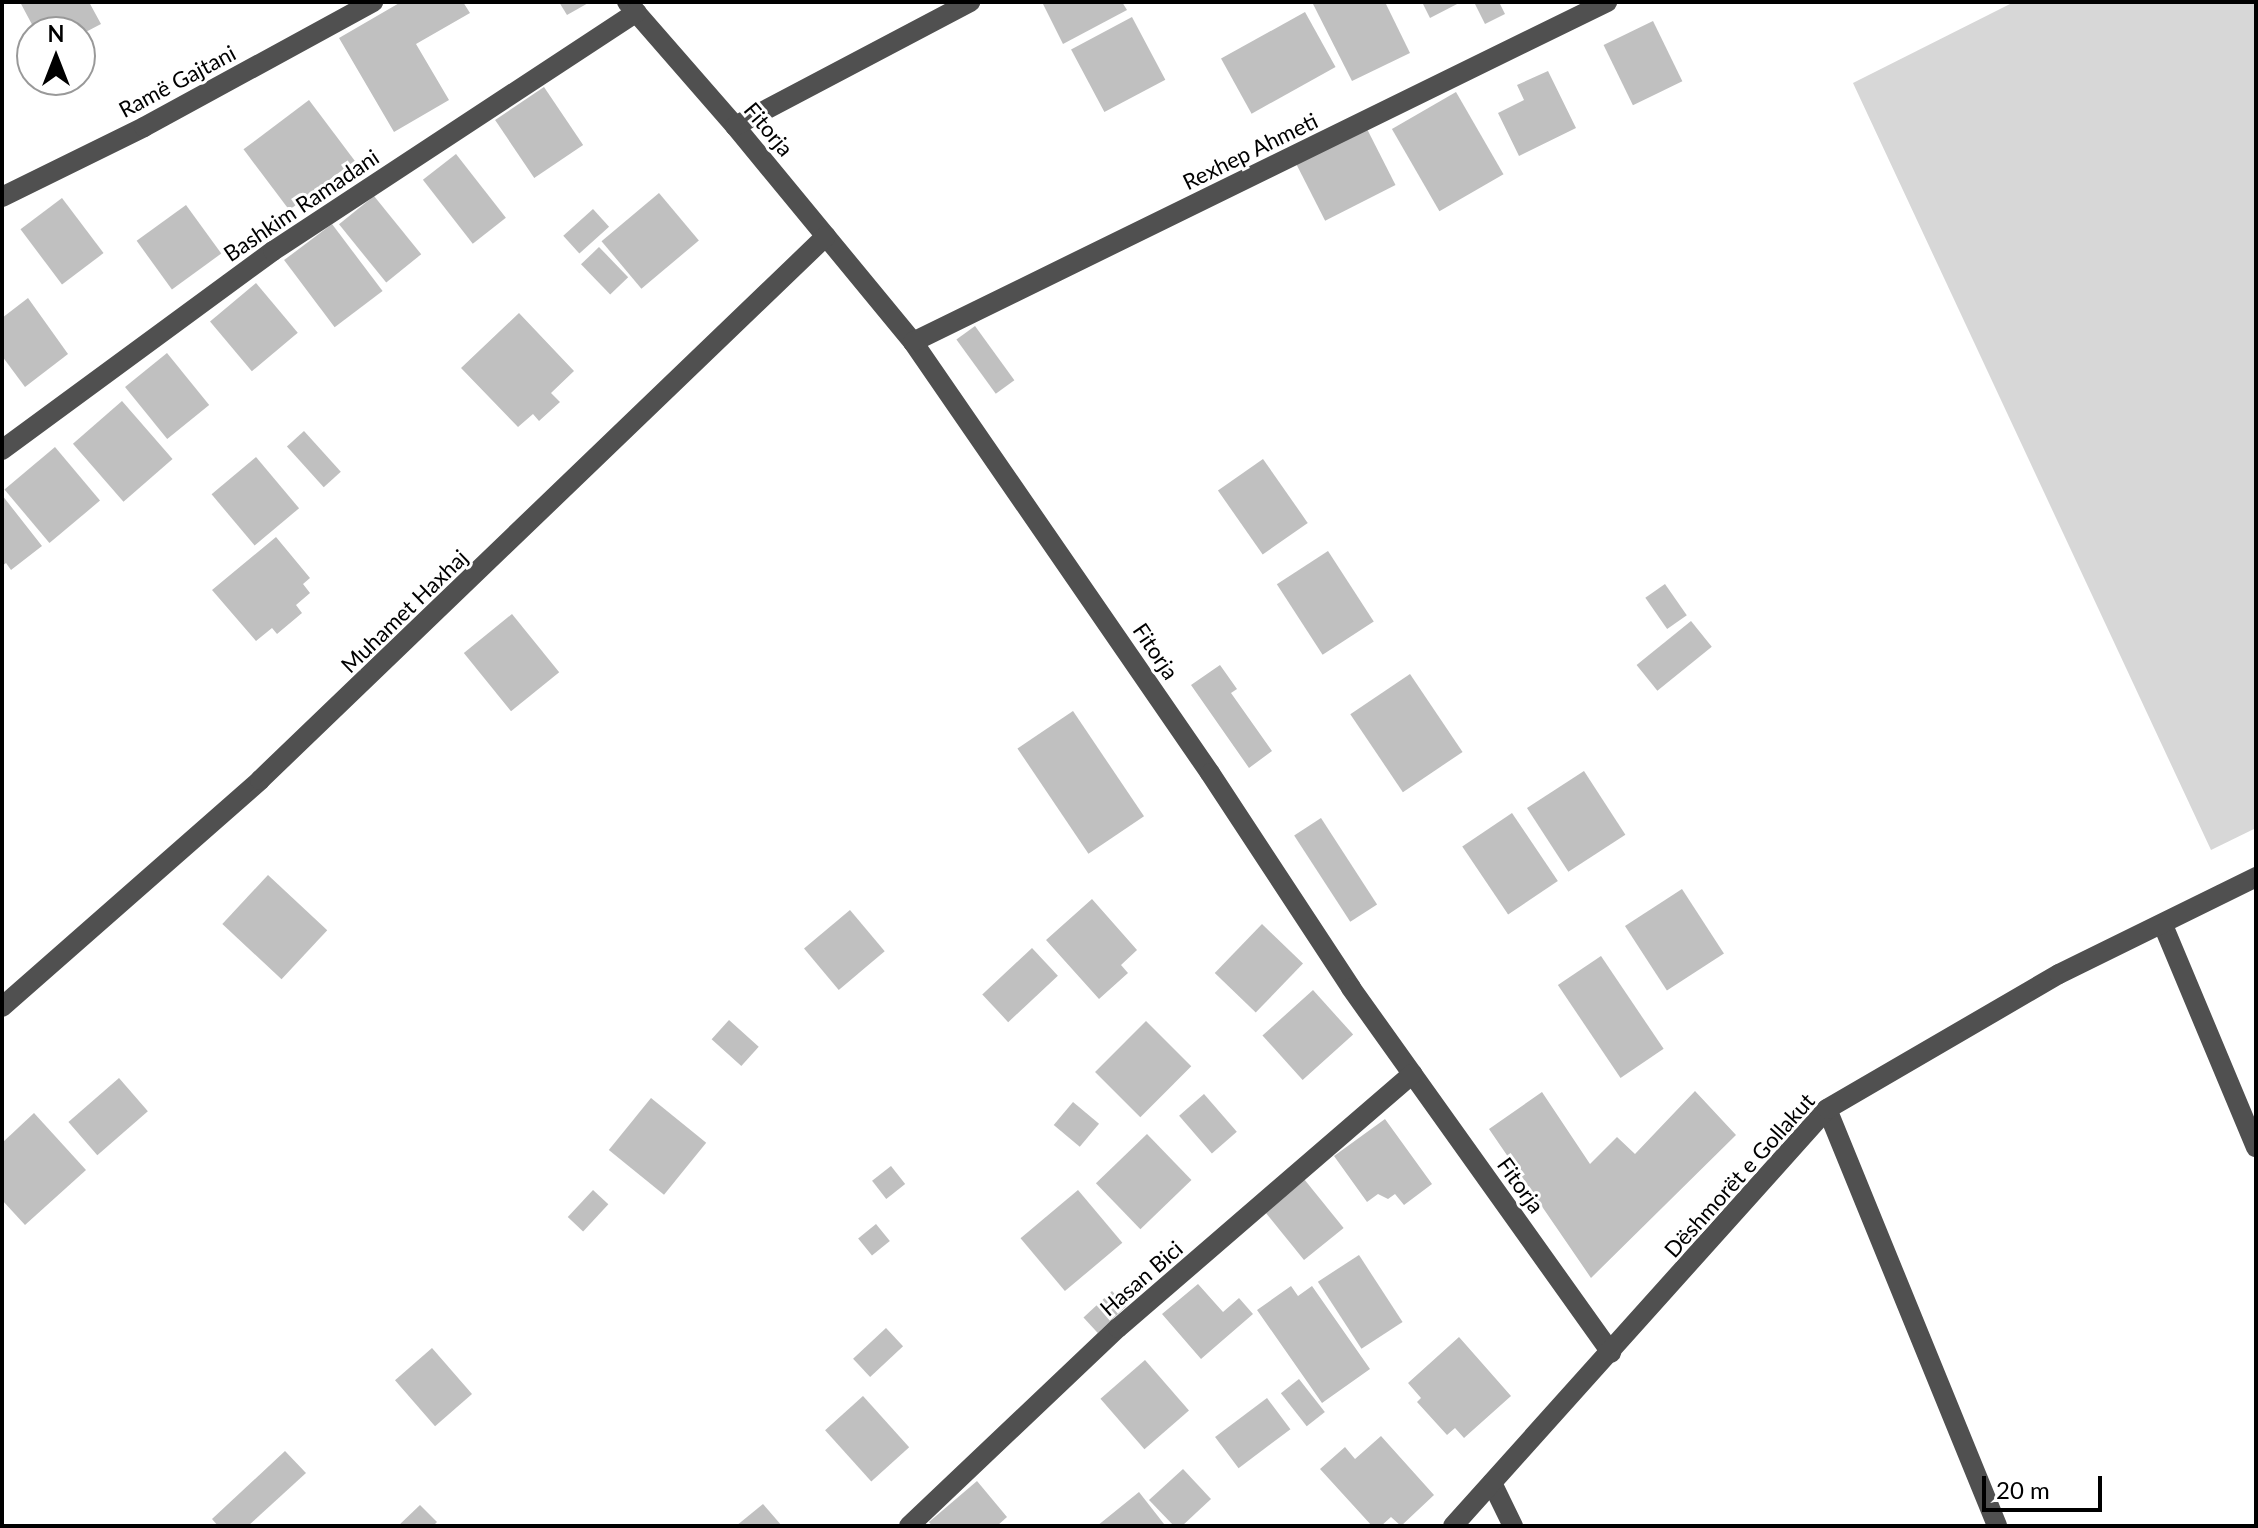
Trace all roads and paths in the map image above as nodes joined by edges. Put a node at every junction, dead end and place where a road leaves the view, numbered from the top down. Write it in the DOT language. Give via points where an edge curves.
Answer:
graph roads {
  1 [pos="373,2"];
  2 [pos="970,2"];
  3 [pos="1607,2"];
  4 [pos="632,7"];
  5 [pos="735,126"];
  6 [pos="2,197"];
  7 [pos="826,236"];
  8 [pos="913,342"];
  9 [pos="2,450"];
  10 [pos="2256,877"];
  11 [pos="2163,925"];
  12 [pos="2,1007"];
  13 [pos="1412,1074"];
  14 [pos="1827,1109"];
  15 [pos="2256,1147"];
  16 [pos="1611,1353"];
  17 [pos="1492,1483"];
  18 [pos="909,1526"];
  19 [pos="1453,1526"];
  20 [pos="1513,1526"];
  21 [pos="1997,1526"];
  1 -- 6 [label="street, Ramë Gajtani" via="144,127"];
  2 -- 5 [label="street"];
  3 -- 8 [label="street, Rexhep Ahmeti"];
  4 -- 5 [label="street, Fitorja"];
  4 -- 9 [label="street, Bashkim Ramadani" via="273,251"];
  5 -- 7 [label="street, Fitorja"];
  7 -- 8 [label="street, Fitorja"];
  7 -- 12 [label="street, Muhamet Haxhaj" via="260,780"];
  8 -- 13 [label="street, Fitorja"];
  10 -- 11 [label="street, Dëshmorët e Gollakut"];
  11 -- 14 [label="street, Dëshmorët e Gollakut" via="2059,974"];
  11 -- 15 [label="street"];
  13 -- 16 [label="street, Fitorja"];
  13 -- 18 [label="street, Hasan Bici" via="1118,1328"];
  14 -- 16 [label="street, Dëshmorët e Gollakut"];
  14 -- 21 [label="street"];
  16 -- 17 [label="street, Dëshmorët e Gollakut"];
  17 -- 19 [label="street, Dëshmorët e Gollakut"];
  17 -- 20 [label="street"];
}
